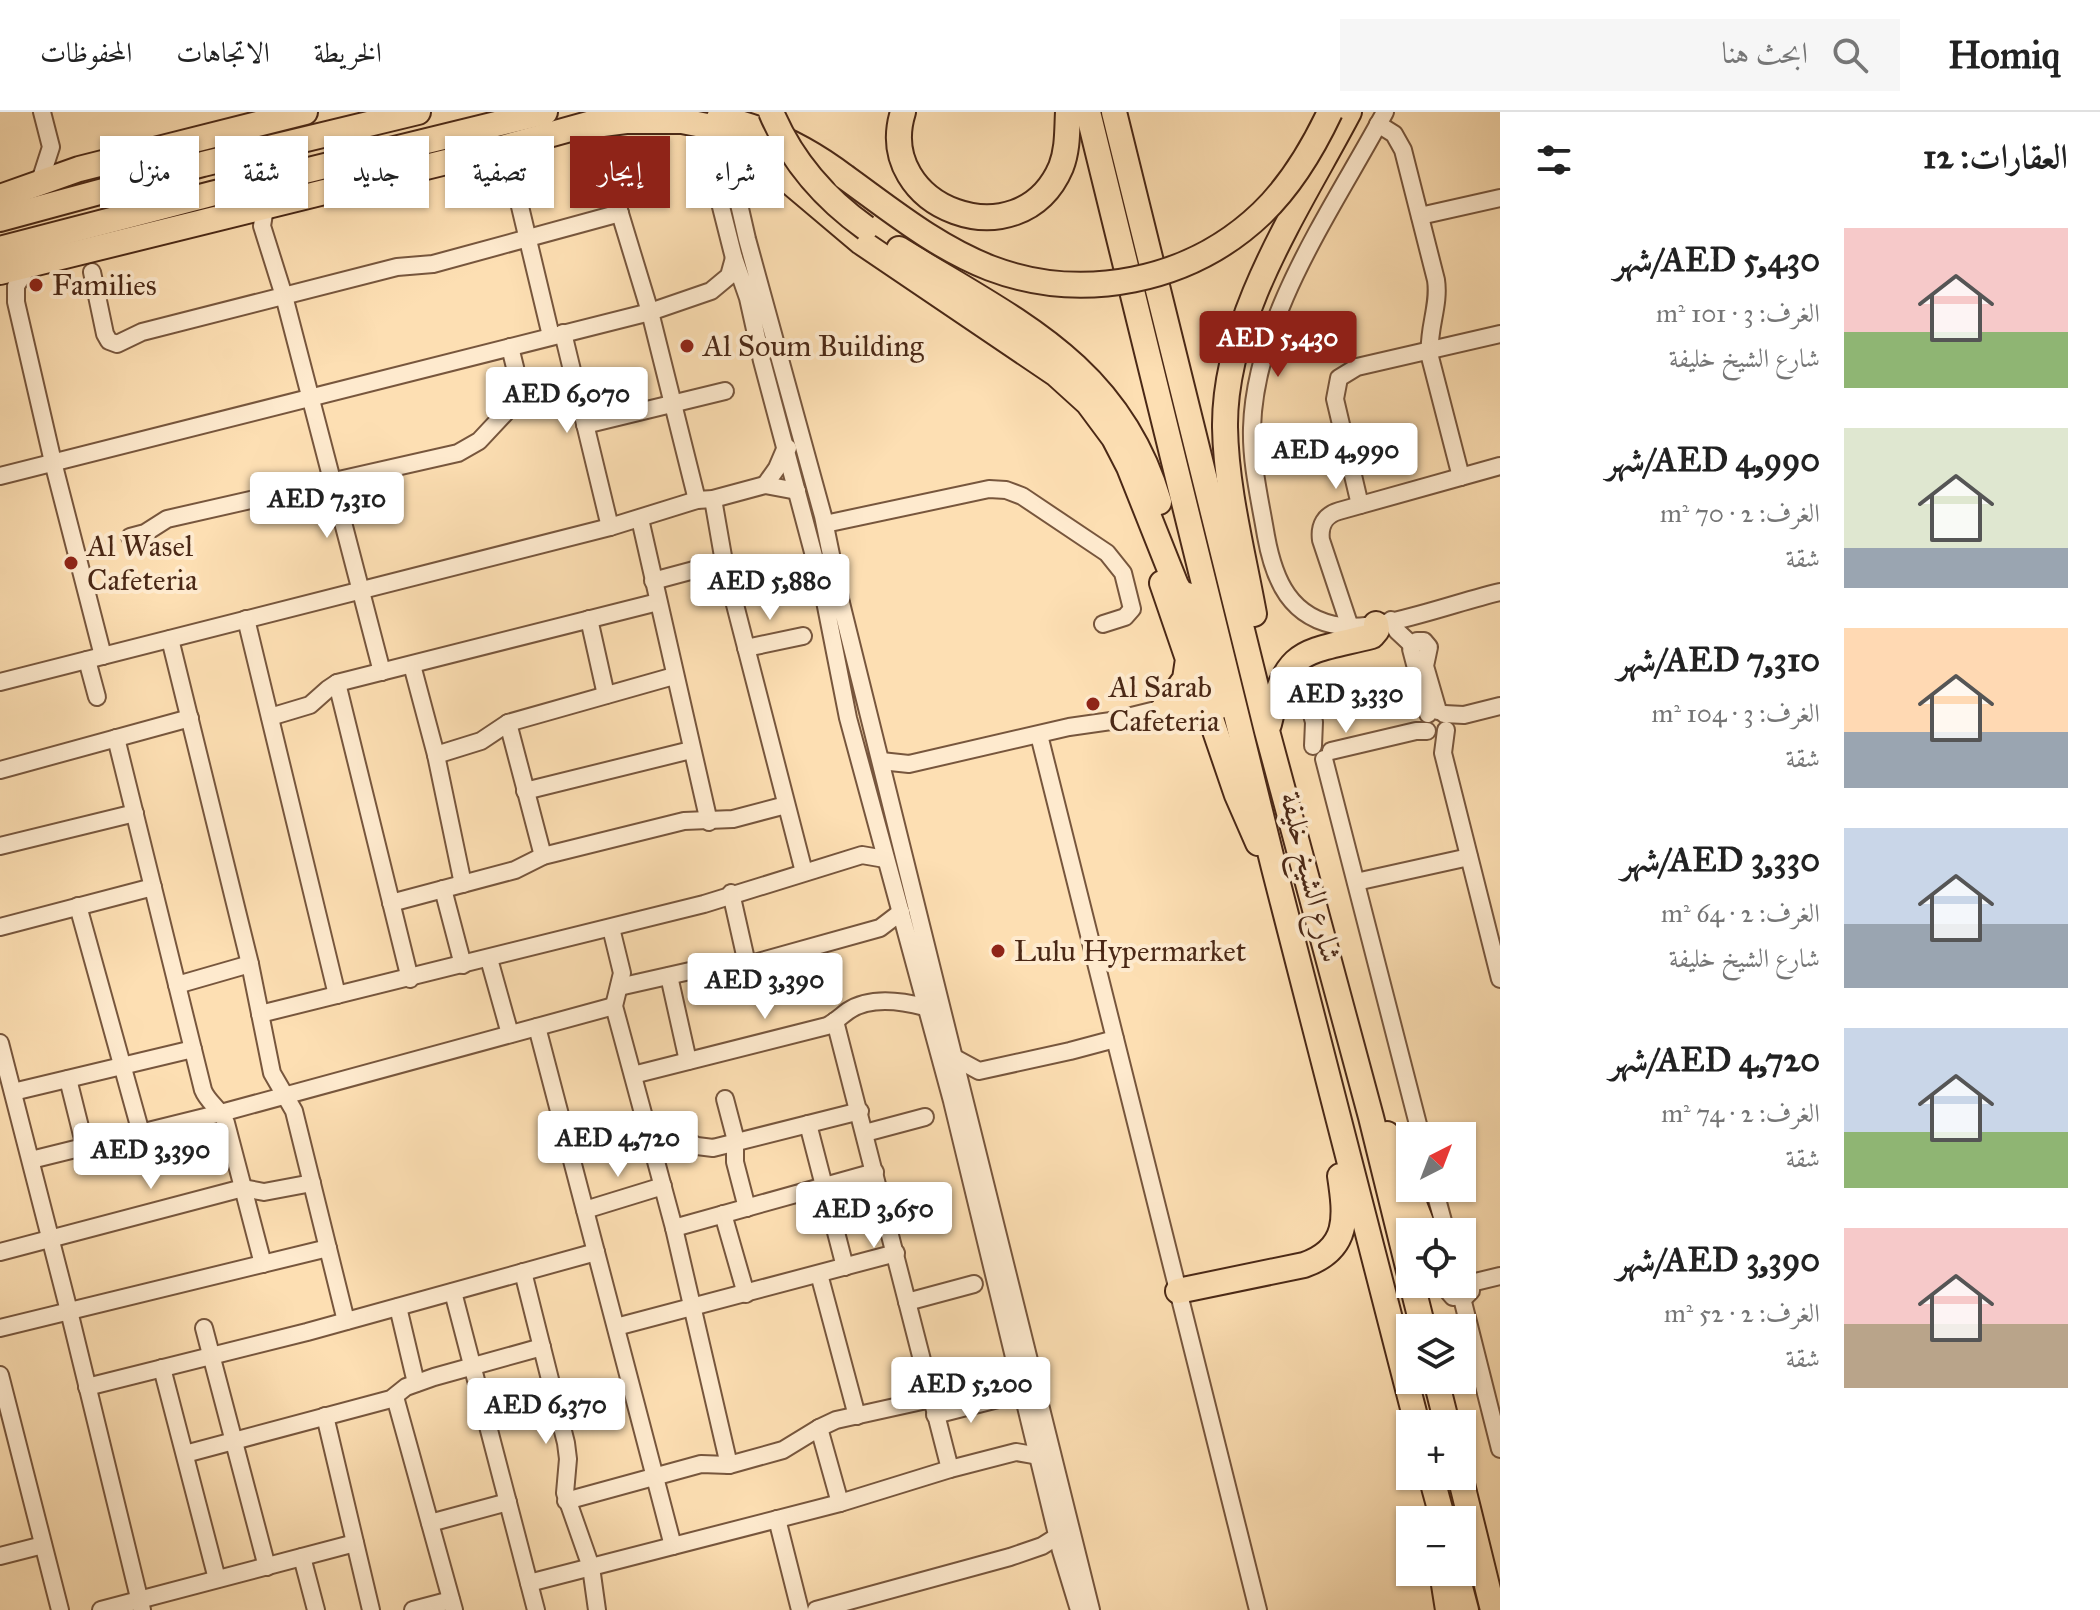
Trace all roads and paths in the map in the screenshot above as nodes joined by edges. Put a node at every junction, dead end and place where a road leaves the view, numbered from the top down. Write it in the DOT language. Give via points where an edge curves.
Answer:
graph roads {
  1 [pos="42,112"];
  2 [pos="418,112"];
  3 [pos="545,112"];
  4 [pos="631,112"];
  5 [pos="771,112"];
  6 [pos="903,112"];
  7 [pos="1068,112"];
  8 [pos="1088,112"];
  9 [pos="1114,112"];
  10 [pos="1330,112"];
  11 [pos="1349,112"];
  12 [pos="297,113"];
  13 [pos="258,118"];
  14 [pos="1382,118"];
  15 [pos="596,122"];
  16 [pos="545,136"];
  17 [pos="51,147"];
  18 [pos="445,163"];
  19 [pos="79,169"];
  20 [pos="40,181"];
  21 [pos="0,197"];
  22 [pos="308,197"];
  23 [pos="1500,198"];
  24 [pos="265,208"];
  25 [pos="520,208"];
  26 [pos="618,208"];
  27 [pos="620,213"];
  28 [pos="1420,216"];
  29 [pos="0,219"];
  30 [pos="528,239"];
  31 [pos="0,249"];
  32 [pos="734,258"];
  33 [pos="29,265"];
  34 [pos="0,272"];
  35 [pos="92,272"];
  36 [pos="711,291"];
  37 [pos="284,296"];
  38 [pos="748,298"];
  39 [pos="650,312"];
  40 [pos="557,334"];
  41 [pos="1500,334"];
  42 [pos="1007,340"];
  43 [pos="510,347"];
  44 [pos="1429,350"];
  45 [pos="576,387"];
  46 [pos="725,391"];
  47 [pos="309,397"];
  48 [pos="524,404"];
  49 [pos="671,404"];
  50 [pos="585,425"];
  51 [pos="786,447"];
  52 [pos="53,462"];
  53 [pos="1500,466"];
  54 [pos="0,476"];
  55 [pos="1461,477"];
  56 [pos="332,482"];
  57 [pos="765,485"];
  58 [pos="797,491"];
  59 [pos="705,500"];
  60 [pos="1360,505"];
  61 [pos="640,519"];
  62 [pos="825,524"];
  63 [pos="610,527"];
  64 [pos="130,537"];
  65 [pos="724,562"];
  66 [pos="834,569"];
  67 [pos="653,581"];
  68 [pos="361,589"];
  69 [pos="1500,592"];
  70 [pos="658,602"];
  71 [pos="1190,608"];
  72 [pos="246,619"];
  73 [pos="589,619"];
  74 [pos="1383,622"];
  75 [pos="1103,624"];
  76 [pos="1350,627"];
  77 [pos="803,636"];
  78 [pos="170,639"];
  79 [pos="746,648"];
  80 [pos="95,658"];
  81 [pos="412,665"];
  82 [pos="382,672"];
  83 [pos="674,676"];
  84 [pos="0,682"];
  85 [pos="337,683"];
  86 [pos="1303,684"];
  87 [pos="606,695"];
  88 [pos="1259,695"];
  89 [pos="97,697"];
  90 [pos="1500,706"];
  91 [pos="1164,708"];
  92 [pos="270,717"];
  93 [pos="190,718"];
  94 [pos="508,723"];
  95 [pos="1437,723"];
  96 [pos="1267,731"];
  97 [pos="1039,735"];
  98 [pos="116,738"];
  99 [pos="691,750"];
  100 [pos="1324,750"];
  101 [pos="436,755"];
  102 [pos="881,761"];
  103 [pos="909,764"];
  104 [pos="1251,769"];
  105 [pos="0,770"];
  106 [pos="525,791"];
  107 [pos="889,797"];
  108 [pos="786,805"];
  109 [pos="135,813"];
  110 [pos="709,822"];
  111 [pos="880,838"];
  112 [pos="0,846"];
  113 [pos="862,855"];
  114 [pos="543,856"];
  115 [pos="1469,857"];
  116 [pos="885,859"];
  117 [pos="1274,868"];
  118 [pos="804,872"];
  119 [pos="1356,882"];
  120 [pos="463,884"];
  121 [pos="153,887"];
  122 [pos="443,889"];
  123 [pos="731,893"];
  124 [pos="391,903"];
  125 [pos="78,906"];
  126 [pos="901,912"];
  127 [pos="0,927"];
  128 [pos="611,928"];
  129 [pos="880,928"];
  130 [pos="906,931"];
  131 [pos="489,959"];
  132 [pos="250,964"];
  133 [pos="747,964"];
  134 [pos="463,965"];
  135 [pos="669,976"];
  136 [pos="410,979"];
  137 [pos="1500,979"];
  138 [pos="919,984"];
  139 [pos="177,985"];
  140 [pos="619,987"];
  141 [pos="337,995"];
  142 [pos="900,1000"];
  143 [pos="614,1006"];
  144 [pos="925,1007"];
  145 [pos="260,1014"];
  146 [pos="835,1021"];
  147 [pos="537,1027"];
  148 [pos="510,1034"];
  149 [pos="1115,1039"];
  150 [pos="0,1043"];
  151 [pos="193,1049"];
  152 [pos="955,1058"];
  153 [pos="688,1061"];
  154 [pos="122,1066"];
  155 [pos="979,1071"];
  156 [pos="633,1075"];
  157 [pos="68,1079"];
  158 [pos="13,1092"];
  159 [pos="287,1095"];
  160 [pos="964,1097"];
  161 [pos="725,1099"];
  162 [pos="860,1111"];
  163 [pos="221,1113"];
  164 [pos="925,1117"];
  165 [pos="1371,1117"];
  166 [pos="1417,1122"];
  167 [pos="808,1124"];
  168 [pos="141,1133"];
  169 [pos="865,1133"];
  170 [pos="1343,1134"];
  171 [pos="651,1140"];
  172 [pos="735,1143"];
  173 [pos="85,1147"];
  174 [pos="31,1160"];
  175 [pos="875,1172"];
  176 [pos="312,1183"];
  177 [pos="663,1186"];
  178 [pos="824,1186"];
  179 [pos="243,1188"];
  180 [pos="747,1208"];
  181 [pos="585,1210"];
  182 [pos="723,1214"];
  183 [pos="1396,1218"];
  184 [pos="1420,1218"];
  185 [pos="674,1228"];
  186 [pos="50,1238"];
  187 [pos="328,1248"];
  188 [pos="0,1252"];
  189 [pos="596,1252"];
  190 [pos="896,1253"];
  191 [pos="263,1264"];
  192 [pos="845,1267"];
  193 [pos="523,1272"];
  194 [pos="819,1274"];
  195 [pos="1476,1276"];
  196 [pos="1500,1276"];
  197 [pos="974,1284"];
  198 [pos="1178,1291"];
  199 [pos="453,1292"];
  200 [pos="746,1294"];
  201 [pos="1462,1298"];
  202 [pos="907,1302"];
  203 [pos="398,1307"];
  204 [pos="692,1308"];
  205 [pos="69,1311"];
  206 [pos="346,1321"];
  207 [pos="616,1327"];
  208 [pos="0,1328"];
  209 [pos="204,1328"];
  210 [pos="1396,1343"];
  211 [pos="542,1347"];
  212 [pos="211,1356"];
  213 [pos="472,1367"];
  214 [pos="162,1368"];
  215 [pos="0,1375"];
  216 [pos="416,1383"];
  217 [pos="87,1387"];
  218 [pos="395,1397"];
  219 [pos="998,1399"];
  220 [pos="933,1407"];
  221 [pos="325,1416"];
  222 [pos="857,1416"];
  223 [pos="819,1428"];
  224 [pos="7,1435"];
  225 [pos="1033,1435"];
  226 [pos="233,1440"];
  227 [pos="1500,1449"];
  228 [pos="1016,1452"];
  229 [pos="185,1454"];
  230 [pos="1039,1456"];
  231 [pos="729,1465"];
  232 [pos="950,1469"];
  233 [pos="655,1475"];
  234 [pos="1463,1490"];
  235 [pos="566,1501"];
  236 [pos="508,1502"];
  237 [pos="840,1503"];
  238 [pos="777,1519"];
  239 [pos="430,1523"];
  240 [pos="355,1543"];
  241 [pos="1059,1543"];
  242 [pos="43,1545"];
  243 [pos="673,1546"];
  244 [pos="0,1556"];
  245 [pos="302,1557"];
  246 [pos="267,1567"];
  247 [pos="591,1567"];
  248 [pos="217,1579"];
  249 [pos="529,1583"];
  250 [pos="1444,1586"];
  251 [pos="1460,1586"];
  252 [pos="141,1605"];
  253 [pos="452,1605"];
  254 [pos="60,1610"];
  255 [pos="101,1610"];
  256 [pos="316,1610"];
  257 [pos="371,1610"];
  258 [pos="413,1610"];
  259 [pos="536,1610"];
  260 [pos="597,1610"];
  261 [pos="800,1610"];
  262 [pos="816,1610"];
  263 [pos="1079,1610"];
  264 [pos="1091,1610"];
  265 [pos="1258,1610"];
  266 [pos="1448,1610"];
  267 [pos="1466,1610"];
  268 [pos="1493,1610"];
  1 -- 17 [label="street"];
  2 -- 29 [label="highway"];
  3 -- 31 [label="highway"];
  4 -- 15 [label="highway"];
  5 -- 71 [label="highway, bridge" via="807,174 834,204 1056,349 1111,403 1147,466"];
  6 -- 7 [label="highway" via="901,148 920,188 943,207 988,218 1032,203 1054,180 1066,150"];
  8 -- 104 [label="highway, شارع الشيخ خليفة"];
  9 -- 88 [label="highway, شارع الشيخ خليفة"];
  10 -- 15 [label="highway, bridge" via="1277,197 1218,247 1183,264 1114,284 1079,286 1044,283 992,268 942,244 775,134 722,118 669,114"];
  11 -- 88 [label="highway" via="1254,295 1230,371 1227,462 1262,658"];
  12 -- 13 [label="highway"];
  13 -- 19 [label="highway"];
  14 -- 28 [label="street" via="1401,144"];
  14 -- 76 [label="street" via="1276,316 1259,371 1252,428 1276,578 1312,617"];
  15 -- 16 [label="highway"];
  15 -- 42 [label="highway" via="682,121 740,140 846,231"];
  17 -- 19 [label="street"];
  17 -- 20 [label="street"];
  18 -- 22 [label="highway"];
  19 -- 20 [label="highway"];
  20 -- 21 [label="highway"];
  23 -- 28 [label="street"];
  24 -- 33 [label="highway"];
  24 -- 37 [label="street" via="262,226"];
  25 -- 30 [label="street"];
  26 -- 27 [label="street"];
  27 -- 30 [label="street"];
  27 -- 39 [label="street"];
  28 -- 44 [label="street" via="1438,288"];
  30 -- 37 [label="street"];
  30 -- 40 [label="street"];
  32 -- 36 [label="street" via="726,281"];
  32 -- 38 [label="street"];
  32 -- 62 [label="street" via="706,168 708,158 721,150 736,162 736,191 747,239"];
  33 -- 34 [label="highway"];
  33 -- 52 [label="street" via="15,294"];
  35 -- 37 [label="street" via="105,334 113,343"];
  36 -- 38 [label="street" via="733,291"];
  36 -- 39 [label="street"];
  37 -- 47 [label="street"];
  38 -- 51 [label="street"];
  39 -- 40 [label="street"];
  39 -- 49 [label="street"];
  40 -- 43 [label="street"];
  40 -- 45 [label="street"];
  41 -- 44 [label="street"];
  42 -- 71 [label="highway" via="1068,383 1106,426"];
  42 -- 91 [label="highway" via="1083,411 1118,466 1187,652 1185,679"];
  43 -- 47 [label="street"];
  43 -- 48 [label="street"];
  44 -- 55 [label="street"];
  44 -- 60 [label="street" via="1350,369 1336,385"];
  45 -- 48 [label="street"];
  45 -- 50 [label="street"];
  46 -- 49 [label="street"];
  47 -- 52 [label="street"];
  47 -- 56 [label="street"];
  48 -- 56 [label="street" via="504,412 464,451"];
  49 -- 50 [label="street"];
  49 -- 59 [label="street"];
  50 -- 63 [label="street"];
  51 -- 57 [label="street"];
  51 -- 58 [label="street"];
  51 -- 66 [label="street" via="797,455 824,555"];
  52 -- 54 [label="street"];
  52 -- 80 [label="street"];
  53 -- 55 [label="street"];
  55 -- 60 [label="street"];
  56 -- 64 [label="street" via="167,519"];
  56 -- 68 [label="street"];
  57 -- 58 [label="street"];
  57 -- 59 [label="street"];
  58 -- 111 [label="street"];
  59 -- 61 [label="street"];
  59 -- 65 [label="street"];
  60 -- 76 [label="street" via="1333,513 1320,533"];
  61 -- 63 [label="street"];
  61 -- 67 [label="street"];
  62 -- 66 [label="street"];
  62 -- 75 [label="street" via="989,489 1014,492 1101,548 1118,566 1132,609"];
  63 -- 68 [label="street"];
  65 -- 67 [label="street"];
  65 -- 79 [label="street"];
  66 -- 102 [label="street"];
  67 -- 70 [label="street"];
  68 -- 72 [label="street"];
  68 -- 82 [label="street"];
  69 -- 74 [label="street"];
  70 -- 73 [label="street"];
  70 -- 83 [label="street"];
  71 -- 104 [label="highway" via="1230,737"];
  72 -- 78 [label="street"];
  72 -- 92 [label="street"];
  73 -- 81 [label="street"];
  73 -- 87 [label="street"];
  74 -- 76 [label="street"];
  74 -- 95 [label="street" via="1412,645 1421,640 1429,647 1425,666"];
  74 -- 96 [label="highway" via="1374,635 1309,653 1293,663 1277,688"];
  77 -- 79 [label="street"];
  78 -- 80 [label="street"];
  78 -- 93 [label="street"];
  79 -- 108 [label="street"];
  80 -- 84 [label="street"];
  80 -- 89 [label="street"];
  81 -- 82 [label="street"];
  81 -- 101 [label="street"];
  82 -- 85 [label="street"];
  83 -- 87 [label="street"];
  83 -- 99 [label="street"];
  85 -- 92 [label="street" via="310,705"];
  85 -- 124 [label="street"];
  86 -- 100 [label="street"];
  87 -- 94 [label="street"];
  88 -- 96 [label="highway, شارع الشيخ خليفة"];
  90 -- 95 [label="street"];
  91 -- 97 [label="street"];
  91 -- 117 [label="highway" via="1190,705 1209,717 1243,810"];
  92 -- 141 [label="street"];
  93 -- 98 [label="street"];
  93 -- 132 [label="street"];
  94 -- 101 [label="street" via="481,741"];
  94 -- 106 [label="street"];
  95 -- 100 [label="street"];
  95 -- 115 [label="street"];
  96 -- 165 [label="highway, شارع الشيخ خليفة"];
  97 -- 103 [label="street"];
  97 -- 149 [label="street"];
  98 -- 105 [label="street"];
  98 -- 109 [label="street"];
  99 -- 106 [label="street"];
  99 -- 110 [label="street"];
  100 -- 119 [label="street"];
  101 -- 120 [label="street"];
  102 -- 103 [label="street"];
  102 -- 107 [label="street"];
  103 -- 107 [label="street"];
  104 -- 117 [label="highway, شارع الشيخ خليفة"];
  106 -- 114 [label="street"];
  107 -- 152 [label="street"];
  108 -- 110 [label="street"];
  108 -- 118 [label="street"];
  109 -- 112 [label="street"];
  109 -- 121 [label="street"];
  110 -- 114 [label="street" via="684,821"];
  111 -- 113 [label="street"];
  111 -- 116 [label="street"];
  113 -- 116 [label="street"];
  113 -- 118 [label="street"];
  114 -- 120 [label="street"];
  115 -- 119 [label="street"];
  115 -- 137 [label="street"];
  116 -- 126 [label="street"];
  117 -- 170 [label="highway, شارع الشيخ خليفة"];
  118 -- 123 [label="street"];
  119 -- 166 [label="street"];
  120 -- 122 [label="street"];
  121 -- 125 [label="street"];
  121 -- 139 [label="street"];
  122 -- 124 [label="street"];
  122 -- 134 [label="street"];
  123 -- 128 [label="street"];
  123 -- 133 [label="street"];
  124 -- 136 [label="street"];
  125 -- 127 [label="street"];
  125 -- 154 [label="street"];
  126 -- 129 [label="street"];
  126 -- 130 [label="street"];
  128 -- 131 [label="street"];
  128 -- 140 [label="street" via="622,973"];
  129 -- 130 [label="street"];
  129 -- 133 [label="street"];
  130 -- 138 [label="street"];
  131 -- 134 [label="street"];
  131 -- 148 [label="street"];
  132 -- 139 [label="street"];
  132 -- 145 [label="street"];
  133 -- 135 [label="street"];
  134 -- 136 [label="street"];
  135 -- 140 [label="street"];
  135 -- 153 [label="street"];
  136 -- 141 [label="street"];
  138 -- 142 [label="street"];
  138 -- 144 [label="street"];
  139 -- 151 [label="street"];
  140 -- 143 [label="street"];
  141 -- 145 [label="street"];
  142 -- 144 [label="street"];
  142 -- 146 [label="street" via="856,1007"];
  143 -- 147 [label="street"];
  143 -- 156 [label="street"];
  144 -- 225 [label="street"];
  145 -- 159 [label="street" via="272,1073"];
  146 -- 153 [label="street"];
  146 -- 162 [label="street"];
  147 -- 148 [label="street"];
  147 -- 181 [label="street"];
  148 -- 159 [label="street"];
  149 -- 155 [label="street"];
  149 -- 198 [label="street"];
  150 -- 158 [label="street"];
  151 -- 154 [label="street"];
  151 -- 163 [label="street" via="204,1094"];
  152 -- 155 [label="street"];
  152 -- 160 [label="street"];
  153 -- 156 [label="street"];
  154 -- 157 [label="street"];
  154 -- 168 [label="street"];
  155 -- 160 [label="street"];
  156 -- 171 [label="street"];
  157 -- 158 [label="street"];
  157 -- 173 [label="street"];
  158 -- 174 [label="street"];
  159 -- 163 [label="street"];
  159 -- 176 [label="street"];
  160 -- 264 [label="street"];
  161 -- 172 [label="street"];
  162 -- 167 [label="street"];
  162 -- 169 [label="street"];
  163 -- 168 [label="street"];
  163 -- 179 [label="street"];
  164 -- 169 [label="street"];
  165 -- 183 [label="highway, شارع الشيخ خليفة"];
  165 -- 184 [label="highway" via="1391,1141"];
  167 -- 172 [label="street"];
  167 -- 178 [label="street"];
  168 -- 173 [label="street"];
  169 -- 175 [label="street"];
  170 -- 198 [label="highway" via="1337,1159 1345,1216 1332,1248 1304,1265"];
  170 -- 210 [label="highway, شارع الشيخ خليفة"];
  171 -- 172 [label="street" via="674,1134 702,1147"];
  171 -- 177 [label="street"];
  172 -- 180 [label="street"];
  173 -- 174 [label="street"];
  174 -- 186 [label="street"];
  175 -- 178 [label="street"];
  175 -- 190 [label="street"];
  176 -- 179 [label="street" via="264,1192"];
  176 -- 187 [label="street"];
  177 -- 181 [label="street"];
  177 -- 185 [label="street"];
  178 -- 180 [label="street"];
  178 -- 192 [label="street"];
  179 -- 186 [label="street"];
  179 -- 191 [label="street"];
  180 -- 182 [label="street"];
  181 -- 189 [label="street"];
  182 -- 185 [label="street"];
  182 -- 200 [label="street"];
  185 -- 204 [label="street"];
  186 -- 188 [label="street"];
  186 -- 205 [label="street"];
  187 -- 191 [label="street"];
  187 -- 206 [label="street"];
  189 -- 193 [label="street"];
  189 -- 207 [label="street"];
  190 -- 192 [label="street"];
  190 -- 202 [label="street"];
  191 -- 205 [label="street"];
  192 -- 194 [label="street"];
  193 -- 199 [label="street"];
  193 -- 211 [label="street"];
  194 -- 200 [label="street"];
  194 -- 222 [label="street"];
  195 -- 196 [label="street"];
  197 -- 202 [label="street"];
  198 -- 265 [label="street"];
  199 -- 203 [label="street"];
  199 -- 213 [label="street"];
  200 -- 204 [label="street"];
  201 -- 227 [label="street"];
  202 -- 220 [label="street"];
  203 -- 206 [label="street"];
  203 -- 216 [label="street"];
  204 -- 207 [label="street"];
  204 -- 231 [label="street"];
  205 -- 208 [label="street"];
  205 -- 217 [label="street"];
  206 -- 212 [label="street"];
  207 -- 233 [label="street"];
  209 -- 212 [label="street"];
  211 -- 213 [label="street"];
  211 -- 235 [label="street" via="568,1451"];
  212 -- 214 [label="street"];
  212 -- 226 [label="street"];
  213 -- 216 [label="street"];
  213 -- 236 [label="street"];
  214 -- 217 [label="street"];
  214 -- 229 [label="street"];
  215 -- 224 [label="street"];
  216 -- 218 [label="street"];
  217 -- 252 [label="street"];
  218 -- 221 [label="street"];
  218 -- 239 [label="street"];
  219 -- 220 [label="street"];
  220 -- 222 [label="street"];
  220 -- 232 [label="street"];
  221 -- 226 [label="street"];
  221 -- 240 [label="street"];
  222 -- 223 [label="street"];
  223 -- 231 [label="street" via="783,1450"];
  223 -- 237 [label="street"];
  224 -- 242 [label="street"];
  225 -- 228 [label="street"];
  225 -- 230 [label="street"];
  226 -- 229 [label="street"];
  226 -- 246 [label="street"];
  228 -- 230 [label="street"];
  228 -- 232 [label="street"];
  229 -- 248 [label="street"];
  230 -- 241 [label="street"];
  231 -- 233 [label="street" via="701,1464"];
  232 -- 237 [label="street"];
  233 -- 235 [label="street"];
  233 -- 243 [label="street"];
  234 -- 268 [label="highway"];
  235 -- 247 [label="street"];
  236 -- 239 [label="street"];
  236 -- 249 [label="street"];
  237 -- 238 [label="street"];
  238 -- 243 [label="street"];
  238 -- 261 [label="street"];
  239 -- 253 [label="street"];
  240 -- 245 [label="street"];
  240 -- 257 [label="street"];
  241 -- 262 [label="street"];
  241 -- 263 [label="street"];
  242 -- 244 [label="street"];
  242 -- 254 [label="street"];
  243 -- 247 [label="street"];
  245 -- 246 [label="street"];
  245 -- 256 [label="street"];
  246 -- 248 [label="street"];
  247 -- 249 [label="street"];
  247 -- 260 [label="street"];
  248 -- 252 [label="street"];
  249 -- 259 [label="street"];
  250 -- 266 [label="highway"];
  251 -- 267 [label="highway"];
  252 -- 255 [label="street"];
  253 -- 258 [label="street"];
}
